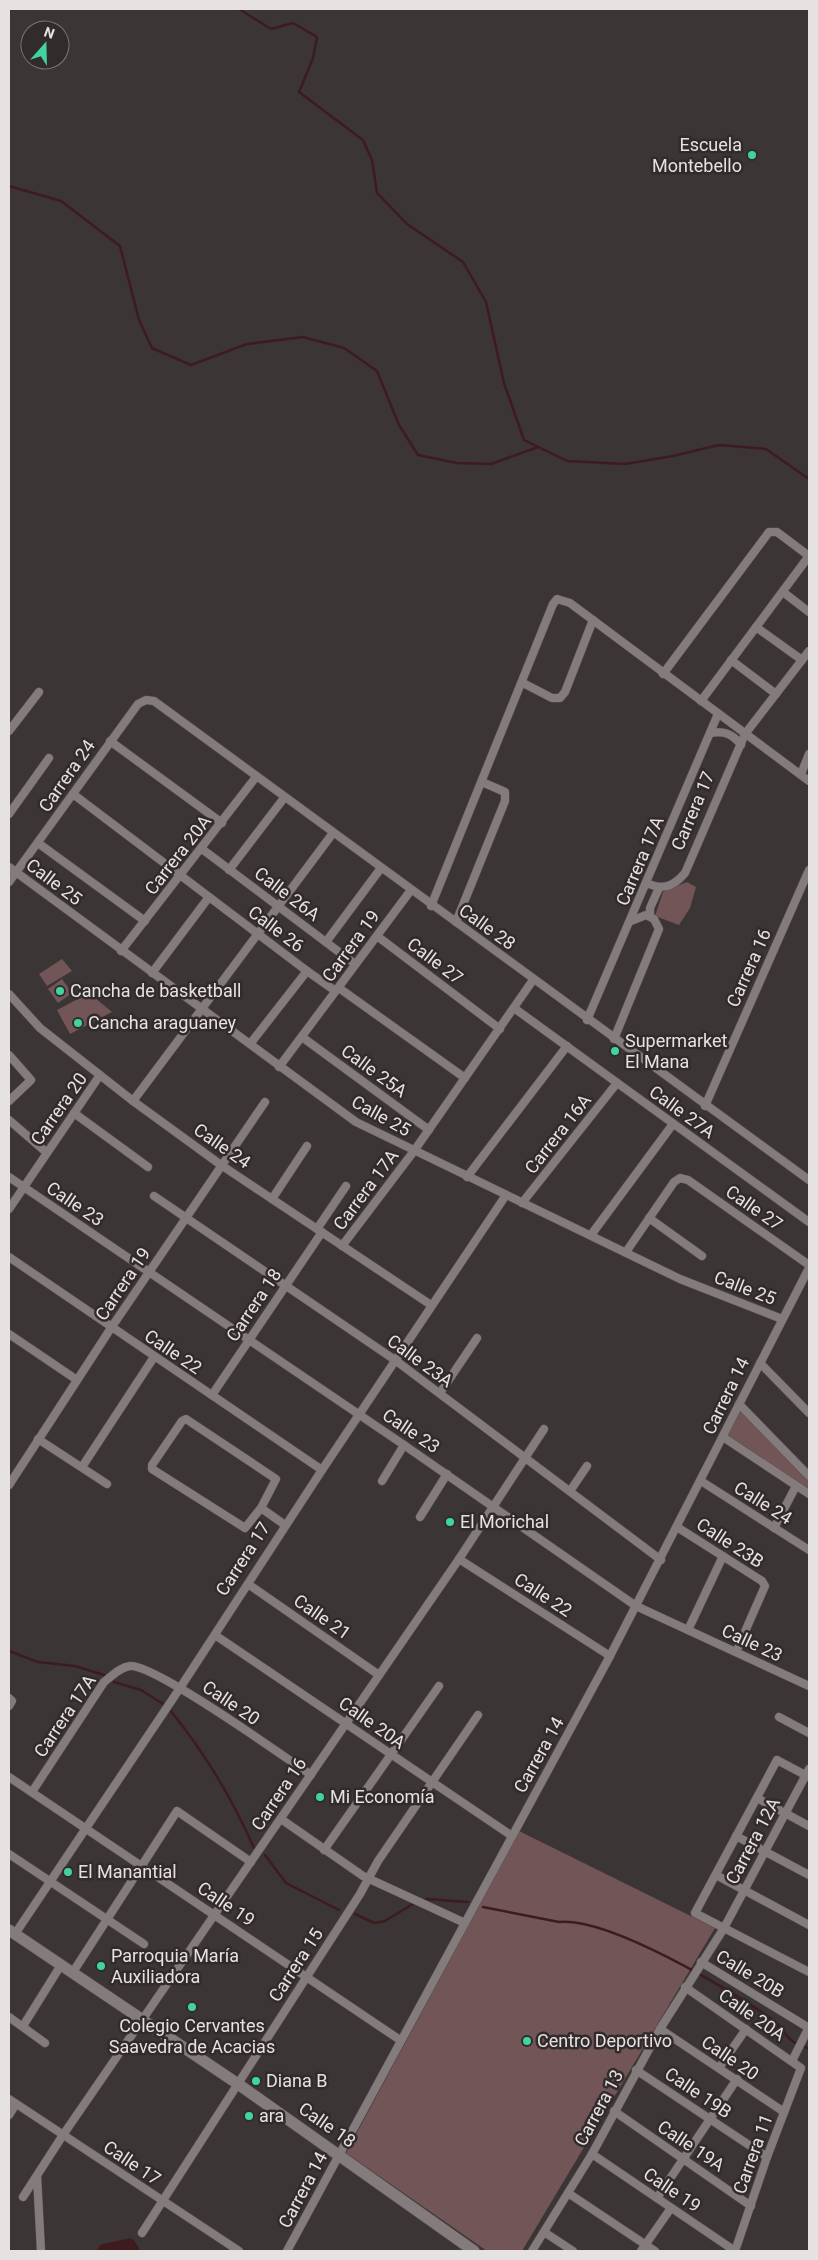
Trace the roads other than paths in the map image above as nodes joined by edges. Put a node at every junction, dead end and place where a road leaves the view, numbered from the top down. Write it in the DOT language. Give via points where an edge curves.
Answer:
graph roads {
  1 [pos="783,592"];
  2 [pos="809,612"];
  3 [pos="593,620"];
  4 [pos="756,627"];
  5 [pos="809,651"];
  6 [pos="731,660"];
  7 [pos="802,660"];
  8 [pos="663,674"];
  9 [pos="523,683"];
  10 [pos="39,692"];
  11 [pos="776,694"];
  12 [pos="146,700"];
  13 [pos="700,701"];
  14 [pos="718,714"];
  15 [pos="9,731"];
  16 [pos="710,733"];
  17 [pos="745,734"];
  18 [pos="110,741"];
  19 [pos="741,745"];
  20 [pos="809,754"];
  21 [pos="49,758"];
  22 [pos="801,774"];
  23 [pos="256,777"];
  24 [pos="809,780"];
  25 [pos="482,782"];
  26 [pos="73,794"];
  27 [pos="284,798"];
  28 [pos="9,814"];
  29 [pos="222,823"];
  30 [pos="333,833"];
  31 [pos="38,843"];
  32 [pos="202,849"];
  33 [pos="9,866"];
  34 [pos="381,868"];
  35 [pos="229,870"];
  36 [pos="809,870"];
  37 [pos="17,873"];
  38 [pos="181,875"];
  39 [pos="9,882"];
  40 [pos="646,883"];
  41 [pos="659,888"];
  42 [pos="410,890"];
  43 [pos="209,897"];
  44 [pos="279,906"];
  45 [pos="432,906"];
  46 [pos="650,916"];
  47 [pos="145,921"];
  48 [pos="631,921"];
  49 [pos="456,922"];
  50 [pos="258,935"];
  51 [pos="377,936"];
  52 [pos="326,942"];
  53 [pos="122,951"];
  54 [pos="355,964"];
  55 [pos="307,971"];
  56 [pos="152,973"];
  57 [pos="533,980"];
  58 [pos="339,988"];
  59 [pos="9,994"];
  60 [pos="514,1008"];
  61 [pos="202,1010"];
  62 [pos="587,1020"];
  63 [pos="500,1028"];
  64 [pos="302,1037"];
  65 [pos="614,1039"];
  66 [pos="250,1044"];
  67 [pos="568,1046"];
  68 [pos="9,1055"];
  69 [pos="279,1067"];
  70 [pos="100,1075"];
  71 [pos="465,1078"];
  72 [pos="617,1083"];
  73 [pos="9,1101"];
  74 [pos="133,1101"];
  75 [pos="266,1102"];
  76 [pos="705,1106"];
  77 [pos="74,1113"];
  78 [pos="9,1120"];
  79 [pos="672,1124"];
  80 [pos="429,1130"];
  81 [pos="307,1146"];
  82 [pos="414,1151"];
  83 [pos="46,1152"];
  84 [pos="221,1164"];
  85 [pos="148,1167"];
  86 [pos="9,1177"];
  87 [pos="467,1177"];
  88 [pos="809,1180"];
  89 [pos="346,1186"];
  90 [pos="24,1187"];
  91 [pos="506,1195"];
  92 [pos="154,1196"];
  93 [pos="272,1198"];
  94 [pos="522,1203"];
  95 [pos="9,1210"];
  96 [pos="185,1218"];
  97 [pos="649,1218"];
  98 [pos="809,1222"];
  99 [pos="319,1230"];
  100 [pos="591,1235"];
  101 [pos="342,1246"];
  102 [pos="626,1252"];
  103 [pos="702,1256"];
  104 [pos="9,1257"];
  105 [pos="809,1267"];
  106 [pos="149,1272"];
  107 [pos="285,1286"];
  108 [pos="431,1305"];
  109 [pos="782,1319"];
  110 [pos="111,1328"];
  111 [pos="9,1334"];
  112 [pos="477,1338"];
  113 [pos="250,1340"];
  114 [pos="154,1357"];
  115 [pos="395,1360"];
  116 [pos="760,1363"];
  117 [pos="77,1380"];
  118 [pos="440,1393"];
  119 [pos="212,1396"];
  120 [pos="739,1404"];
  121 [pos="809,1413"];
  122 [pos="360,1414"];
  123 [pos="544,1429"];
  124 [pos="723,1437"];
  125 [pos="38,1439"];
  126 [pos="404,1445"];
  127 [pos="526,1457"];
  128 [pos="587,1466"];
  129 [pos="82,1467"];
  130 [pos="322,1470"];
  131 [pos="447,1474"];
  132 [pos="809,1476"];
  133 [pos="382,1481"];
  134 [pos="701,1482"];
  135 [pos="107,1484"];
  136 [pos="9,1485"];
  137 [pos="796,1486"];
  138 [pos="570,1491"];
  139 [pos="809,1494"];
  140 [pos="493,1506"];
  141 [pos="261,1508"];
  142 [pos="420,1517"];
  143 [pos="285,1525"];
  144 [pos="678,1527"];
  145 [pos="774,1528"];
  146 [pos="809,1550"];
  147 [pos="723,1556"];
  148 [pos="459,1559"];
  149 [pos="661,1560"];
  150 [pos="248,1584"];
  151 [pos="636,1606"];
  152 [pos="688,1630"];
  153 [pos="215,1635"];
  154 [pos="736,1652"];
  155 [pos="610,1656"];
  156 [pos="130,1666"];
  157 [pos="380,1675"];
  158 [pos="439,1686"];
  159 [pos="809,1686"];
  160 [pos="180,1688"];
  161 [pos="478,1715"];
  162 [pos="779,1717"];
  163 [pos="347,1723"];
  164 [pos="809,1733"];
  165 [pos="390,1754"];
  166 [pos="808,1774"];
  167 [pos="311,1775"];
  168 [pos="9,1777"];
  169 [pos="431,1782"];
  170 [pos="32,1792"];
  171 [pos="756,1798"];
  172 [pos="785,1813"];
  173 [pos="281,1819"];
  174 [pos="809,1826"];
  175 [pos="84,1828"];
  176 [pos="512,1836"];
  177 [pos="736,1836"];
  178 [pos="324,1850"];
  179 [pos="765,1852"];
  180 [pos="9,1854"];
  181 [pos="251,1862"];
  182 [pos="142,1866"];
  183 [pos="716,1875"];
  184 [pos="809,1875"];
  185 [pos="370,1877"];
  186 [pos="49,1881"];
  187 [pos="744,1890"];
  188 [pos="215,1914"];
  189 [pos="108,1918"];
  190 [pos="464,1923"];
  191 [pos="809,1925"];
  192 [pos="724,1928"];
  193 [pos="11,1935"];
  194 [pos="144,1944"];
  195 [pos="700,1964"];
  196 [pos="61,1965"];
  197 [pos="73,1972"];
  198 [pos="809,1972"];
  199 [pos="306,1977"];
  200 [pos="686,1985"];
  201 [pos="9,2016"];
  202 [pos="143,2019"];
  203 [pos="22,2026"];
  204 [pos="809,2028"];
  205 [pos="660,2029"];
  206 [pos="746,2029"];
  207 [pos="400,2040"];
  208 [pos="45,2043"];
  209 [pos="792,2061"];
  210 [pos="719,2068"];
  211 [pos="801,2068"];
  212 [pos="636,2070"];
  213 [pos="736,2079"];
  214 [pos="238,2084"];
  215 [pos="9,2099"];
  216 [pos="16,2104"];
  217 [pos="614,2111"];
  218 [pos="784,2112"];
  219 [pos="9,2115"];
  220 [pos="710,2119"];
  221 [pos="63,2135"];
  222 [pos="592,2154"];
  223 [pos="338,2155"];
  224 [pos="767,2157"];
  225 [pos="682,2159"];
  226 [pos="37,2175"];
  227 [pos="568,2193"];
  228 [pos="23,2197"];
  229 [pos="657,2198"];
  230 [pos="163,2202"];
  231 [pos="751,2206"];
  232 [pos="671,2208"];
  233 [pos="544,2232"];
  234 [pos="142,2233"];
  235 [pos="643,2248"];
  236 [pos="40,2251"];
  237 [pos="239,2251"];
  238 [pos="287,2251"];
  239 [pos="474,2251"];
  240 [pos="532,2251"];
  241 [pos="574,2251"];
  242 [pos="655,2251"];
  243 [pos="735,2251"];
  1 -- 2 [label="street"];
  1 -- 4 [label="street"];
  1 -- 8 [label="street" via="809,556 772,531"];
  3 -- 8 [label="street"];
  3 -- 9 [label="street" via="560,698 552,698"];
  3 -- 9 [label="street" via="570,603 557,599"];
  4 -- 6 [label="street"];
  4 -- 7 [label="street"];
  5 -- 7 [label="street, Carrera 17"];
  6 -- 11 [label="street"];
  6 -- 13 [label="street"];
  7 -- 11 [label="street, Carrera 17"];
  8 -- 13 [label="street"];
  9 -- 25 [label="street"];
  10 -- 15 [label="street"];
  11 -- 17 [label="street, Carrera 17"];
  12 -- 18 [label="street, Carrera 24" via="138,704"];
  12 -- 23 [label="street, Calle 28" via="161,705"];
  13 -- 14 [label="street"];
  14 -- 16 [label="street, Carrera 17A"];
  14 -- 17 [label="street"];
  16 -- 19 [label="street" via="731,734"];
  16 -- 40 [label="street, Carrera 17A"];
  17 -- 19 [label="street, Carrera 17"];
  17 -- 22 [label="street"];
  18 -- 26 [label="street, Carrera 24"];
  18 -- 29 [label="street"];
  19 -- 41 [label="street, Carrera 17" via="685,873 672,885"];
  20 -- 22 [label="street"];
  21 -- 28 [label="street"];
  22 -- 24 [label="street"];
  23 -- 27 [label="street, Calle 28"];
  23 -- 29 [label="street, Carrera 20A"];
  25 -- 45 [label="street"];
  25 -- 49 [label="street" via="505,792 506,801"];
  26 -- 31 [label="street, Carrera 24"];
  26 -- 38 [label="street, Calle 26"];
  27 -- 30 [label="street, Calle 28"];
  27 -- 35 [label="street"];
  29 -- 32 [label="street, Carrera 20A"];
  30 -- 34 [label="street, Calle 28"];
  30 -- 44 [label="street"];
  31 -- 37 [label="street, Carrera 24"];
  31 -- 47 [label="street"];
  32 -- 35 [label="street, Calle 26A"];
  32 -- 38 [label="street, Carrera 20A"];
  33 -- 37 [label="street, Calle 25"];
  34 -- 42 [label="street, Calle 28"];
  34 -- 52 [label="street"];
  35 -- 44 [label="street, Calle 26A"];
  36 -- 76 [label="street, Carrera 16"];
  37 -- 39 [label="street, Carrera 24"];
  37 -- 53 [label="street, Calle 25"];
  38 -- 43 [label="street, Calle 26"];
  38 -- 47 [label="street, Carrera 20A"];
  40 -- 41 [label="street"];
  40 -- 48 [label="street, Carrera 17A"];
  41 -- 46 [label="street"];
  42 -- 45 [label="street, Calle 28"];
  42 -- 51 [label="street, Carrera 19"];
  43 -- 50 [label="street, Calle 26"];
  43 -- 56 [label="street"];
  44 -- 50 [label="street"];
  44 -- 52 [label="street, Calle 26A"];
  45 -- 49 [label="street, Calle 28"];
  46 -- 48 [label="street" via="643,915"];
  46 -- 65 [label="street" via="657,923 658,935"];
  47 -- 53 [label="street, Carrera 20A"];
  48 -- 62 [label="street, Carrera 17A"];
  49 -- 57 [label="street, Calle 28"];
  50 -- 55 [label="street, Calle 26"];
  50 -- 61 [label="street"];
  51 -- 54 [label="street, Carrera 19"];
  51 -- 63 [label="street, Calle 27"];
  52 -- 54 [label="street, Calle 26A"];
  53 -- 56 [label="street, Calle 25"];
  54 -- 58 [label="street, Carrera 19"];
  55 -- 58 [label="street, Calle 26" via="334,990"];
  55 -- 66 [label="street"];
  56 -- 61 [label="street, Calle 25"];
  57 -- 60 [label="street, Carrera 17A"];
  57 -- 62 [label="street, Calle 28"];
  58 -- 64 [label="street, Carrera 19"];
  58 -- 71 [label="street, Calle 26"];
  59 -- 70 [label="street, Calle 24" via="40,1028"];
  60 -- 63 [label="street, Carrera 17A"];
  60 -- 67 [label="street, Calle 27A"];
  61 -- 66 [label="street, Calle 25"];
  61 -- 74 [label="street"];
  62 -- 65 [label="street, Calle 28"];
  63 -- 71 [label="street, Carrera 17A"];
  64 -- 69 [label="street, Carrera 19"];
  64 -- 80 [label="street, Calle 25A"];
  65 -- 76 [label="street, Calle 28"];
  66 -- 69 [label="street, Calle 25"];
  67 -- 72 [label="street, Calle 27A"];
  67 -- 87 [label="street"];
  68 -- 73 [label="street" via="31,1080"];
  69 -- 82 [label="street, Calle 25" via="356,1122"];
  70 -- 74 [label="street, Calle 24"];
  70 -- 77 [label="street, Carrera 20"];
  71 -- 80 [label="street, Carrera 17A"];
  72 -- 79 [label="street, Calle 27A"];
  72 -- 94 [label="street, Carrera 16A"];
  74 -- 84 [label="street, Calle 24"];
  75 -- 84 [label="street, Carrera 19"];
  76 -- 88 [label="street, Calle 28"];
  77 -- 83 [label="street, Carrera 20"];
  77 -- 85 [label="street"];
  78 -- 83 [label="street"];
  79 -- 98 [label="street, Calle 27A"];
  79 -- 100 [label="street"];
  80 -- 82 [label="street, Carrera 17A"];
  81 -- 93 [label="street"];
  82 -- 87 [label="street, Calle 25"];
  82 -- 101 [label="street, Carrera 17A"];
  83 -- 90 [label="street, Carrera 20"];
  84 -- 93 [label="street, Calle 24"];
  84 -- 96 [label="street, Carrera 19"];
  86 -- 90 [label="street, Calle 23"];
  87 -- 91 [label="street, Calle 25"];
  89 -- 99 [label="street, Carrera 18"];
  90 -- 95 [label="street, Carrera 20"];
  90 -- 106 [label="street, Calle 23"];
  91 -- 94 [label="street, Calle 25"];
  91 -- 108 [label="street, Carrera 17"];
  92 -- 96 [label="street, Calle 23A"];
  93 -- 99 [label="street, Calle 24"];
  94 -- 100 [label="street, Calle 25"];
  96 -- 106 [label="street, Carrera 19"];
  96 -- 107 [label="street, Calle 23A"];
  97 -- 102 [label="street"];
  97 -- 103 [label="street"];
  97 -- 105 [label="street, Calle 27" via="674,1182 680,1178 688,1180"];
  99 -- 101 [label="street, Calle 24"];
  99 -- 107 [label="street, Carrera 18"];
  100 -- 102 [label="street, Calle 25"];
  101 -- 108 [label="street, Calle 24"];
  102 -- 109 [label="street, Calle 25" via="680,1279"];
  104 -- 110 [label="street, Calle 22"];
  105 -- 109 [label="street, Carrera 14"];
  106 -- 110 [label="street, Carrera 19"];
  106 -- 113 [label="street, Calle 23"];
  107 -- 113 [label="street, Carrera 18"];
  107 -- 115 [label="street, Calle 23A"];
  108 -- 115 [label="street, Carrera 17"];
  109 -- 116 [label="street, Carrera 14"];
  110 -- 114 [label="street, Calle 22"];
  110 -- 117 [label="street, Carrera 19"];
  111 -- 117 [label="street"];
  112 -- 118 [label="street"];
  113 -- 119 [label="street, Carrera 18"];
  113 -- 122 [label="street, Calle 23"];
  114 -- 119 [label="street, Calle 22"];
  114 -- 129 [label="street"];
  115 -- 118 [label="street, Calle 23A"];
  115 -- 122 [label="street, Carrera 17"];
  116 -- 120 [label="street, Carrera 14"];
  116 -- 121 [label="street"];
  117 -- 125 [label="street, Carrera 19"];
  118 -- 127 [label="street, Calle 23A"];
  119 -- 130 [label="street, Calle 22"];
  120 -- 124 [label="street, Carrera 14"];
  120 -- 132 [label="street"];
  122 -- 126 [label="street, Calle 23"];
  122 -- 130 [label="street, Carrera 17"];
  123 -- 127 [label="street, Carrera 16"];
  124 -- 134 [label="street, Carrera 14"];
  124 -- 137 [label="street, Calle 24"];
  125 -- 129 [label="street"];
  125 -- 136 [label="street, Carrera 19"];
  126 -- 131 [label="street, Calle 23"];
  126 -- 133 [label="street"];
  127 -- 138 [label="street, Calle 23A"];
  127 -- 140 [label="street, Carrera 16"];
  128 -- 138 [label="street"];
  129 -- 135 [label="street"];
  130 -- 143 [label="street, Carrera 17"];
  131 -- 140 [label="street, Calle 23"];
  131 -- 142 [label="street"];
  134 -- 144 [label="street, Carrera 14"];
  134 -- 145 [label="street, Calle 24"];
  137 -- 139 [label="street, Calle 24"];
  137 -- 145 [label="street"];
  138 -- 149 [label="street, Calle 23A"];
  140 -- 148 [label="street, Carrera 16"];
  140 -- 151 [label="street, Calle 23"];
  141 -- 141 [label="street" via="276,1479 190,1420 182,1421 152,1465 154,1471 240,1527 245,1528"];
  141 -- 143 [label="street"];
  143 -- 150 [label="street, Carrera 17"];
  144 -- 147 [label="street, Calle 23B"];
  144 -- 149 [label="street, Carrera 14"];
  145 -- 146 [label="street, Calle 24"];
  147 -- 152 [label="street"];
  147 -- 154 [label="street, Calle 23B" via="765,1586"];
  148 -- 155 [label="street, Calle 22"];
  148 -- 157 [label="street, Carrera 16"];
  149 -- 151 [label="street, Carrera 14"];
  150 -- 153 [label="street, Carrera 17"];
  150 -- 157 [label="street, Calle 21"];
  151 -- 152 [label="street, Calle 23"];
  151 -- 155 [label="street, Carrera 14"];
  152 -- 154 [label="street, Calle 23"];
  153 -- 160 [label="street, Carrera 17"];
  153 -- 163 [label="street, Calle 20A"];
  154 -- 159 [label="street, Calle 23"];
  155 -- 176 [label="street, Carrera 14"];
  156 -- 160 [label="street, Calle 20" via="149,1671"];
  156 -- 170 [label="street, Carrera 17A" via="104,1682"];
  157 -- 163 [label="street, Carrera 16"];
  158 -- 165 [label="street"];
  160 -- 167 [label="street, Calle 20"];
  160 -- 175 [label="street, Carrera 17"];
  161 -- 169 [label="street, Carrera 15"];
  162 -- 164 [label="street"];
  163 -- 165 [label="street, Calle 20A"];
  163 -- 167 [label="street, Carrera 16"];
  165 -- 169 [label="street, Calle 20A"];
  165 -- 178 [label="street"];
  166 -- 171 [label="street" via="776,1760"];
  166 -- 172 [label="street, Carrera 12A"];
  167 -- 173 [label="street, Carrera 16"];
  168 -- 170 [label="street, Calle 19"];
  169 -- 176 [label="street, Calle 20A"];
  169 -- 185 [label="street, Carrera 15"];
  170 -- 175 [label="street, Calle 19"];
  171 -- 172 [label="street"];
  171 -- 177 [label="street"];
  172 -- 174 [label="street"];
  172 -- 179 [label="street, Carrera 12A"];
  173 -- 178 [label="street"];
  173 -- 181 [label="street, Carrera 16"];
  175 -- 182 [label="street, Calle 19"];
  175 -- 186 [label="street, Carrera 17"];
  176 -- 190 [label="street, Carrera 14"];
  177 -- 179 [label="street"];
  177 -- 183 [label="street"];
  178 -- 185 [label="street" via="363,1876"];
  179 -- 184 [label="street"];
  179 -- 187 [label="street, Carrera 12A"];
  180 -- 186 [label="street"];
  181 -- 182 [label="street" via="177,1811"];
  181 -- 188 [label="street, Carrera 16"];
  182 -- 188 [label="street, Calle 19"];
  182 -- 189 [label="street"];
  183 -- 187 [label="street"];
  183 -- 192 [label="street" via="695,1913"];
  185 -- 190 [label="street"];
  185 -- 199 [label="street, Carrera 15"];
  186 -- 189 [label="street"];
  186 -- 193 [label="street, Carrera 17"];
  187 -- 191 [label="street"];
  187 -- 192 [label="street, Carrera 12A"];
  188 -- 199 [label="street, Calle 19"];
  188 -- 202 [label="street, Carrera 16"];
  189 -- 194 [label="street"];
  189 -- 197 [label="street"];
  190 -- 207 [label="street, Carrera 14"];
  192 -- 195 [label="street, Carrera 13"];
  192 -- 198 [label="street"];
  193 -- 196 [label="street, Calle 18"];
  195 -- 200 [label="street, Carrera 13"];
  195 -- 204 [label="street, Calle 20B"];
  196 -- 197 [label="street, Calle 18"];
  196 -- 203 [label="street"];
  197 -- 202 [label="street, Calle 18"];
  199 -- 207 [label="street, Calle 19"];
  199 -- 214 [label="street, Carrera 15"];
  200 -- 205 [label="street, Carrera 13"];
  200 -- 206 [label="street, Calle 20A"];
  201 -- 203 [label="street"];
  202 -- 214 [label="street, Calle 18"];
  202 -- 221 [label="street, Carrera 16"];
  203 -- 208 [label="street"];
  204 -- 209 [label="street"];
  205 -- 210 [label="street, Calle 20"];
  205 -- 212 [label="street, Carrera 13"];
  206 -- 209 [label="street, Calle 20A"];
  206 -- 210 [label="street"];
  207 -- 223 [label="street, Carrera 14"];
  209 -- 211 [label="street, Calle 20A"];
  210 -- 213 [label="street, Calle 20"];
  211 -- 218 [label="street, Carrera 11"];
  212 -- 217 [label="street, Carrera 13"];
  212 -- 220 [label="street, Calle 19B"];
  213 -- 218 [label="street, Calle 20"];
  213 -- 220 [label="street"];
  214 -- 223 [label="street, Calle 18"];
  214 -- 230 [label="street, Carrera 15"];
  215 -- 216 [label="street, Calle 17"];
  216 -- 219 [label="street"];
  216 -- 221 [label="street, Calle 17"];
  217 -- 222 [label="street, Carrera 13"];
  217 -- 225 [label="street, Calle 19A"];
  218 -- 224 [label="street, Carrera 11"];
  220 -- 224 [label="street, Calle 19B"];
  220 -- 225 [label="street"];
  221 -- 226 [label="street, Carrera 16"];
  221 -- 230 [label="street, Calle 17"];
  222 -- 227 [label="street, Carrera 13"];
  222 -- 229 [label="street, Calle 19"];
  223 -- 238 [label="street, Carrera 14"];
  223 -- 239 [label="street, Calle 18"];
  224 -- 231 [label="street, Carrera 11"];
  225 -- 229 [label="street"];
  225 -- 231 [label="street, Calle 19A"];
  226 -- 228 [label="street, Carrera 16"];
  226 -- 236 [label="street"];
  227 -- 233 [label="street, Carrera 13"];
  227 -- 235 [label="street"];
  229 -- 232 [label="street, Calle 19"];
  230 -- 234 [label="street, Carrera 15"];
  230 -- 237 [label="street, Calle 17"];
  231 -- 243 [label="street, Carrera 11"];
  232 -- 235 [label="street"];
  232 -- 243 [label="street, Calle 19"];
  233 -- 240 [label="street, Carrera 13"];
  233 -- 241 [label="street"];
  235 -- 242 [label="street"];
}
